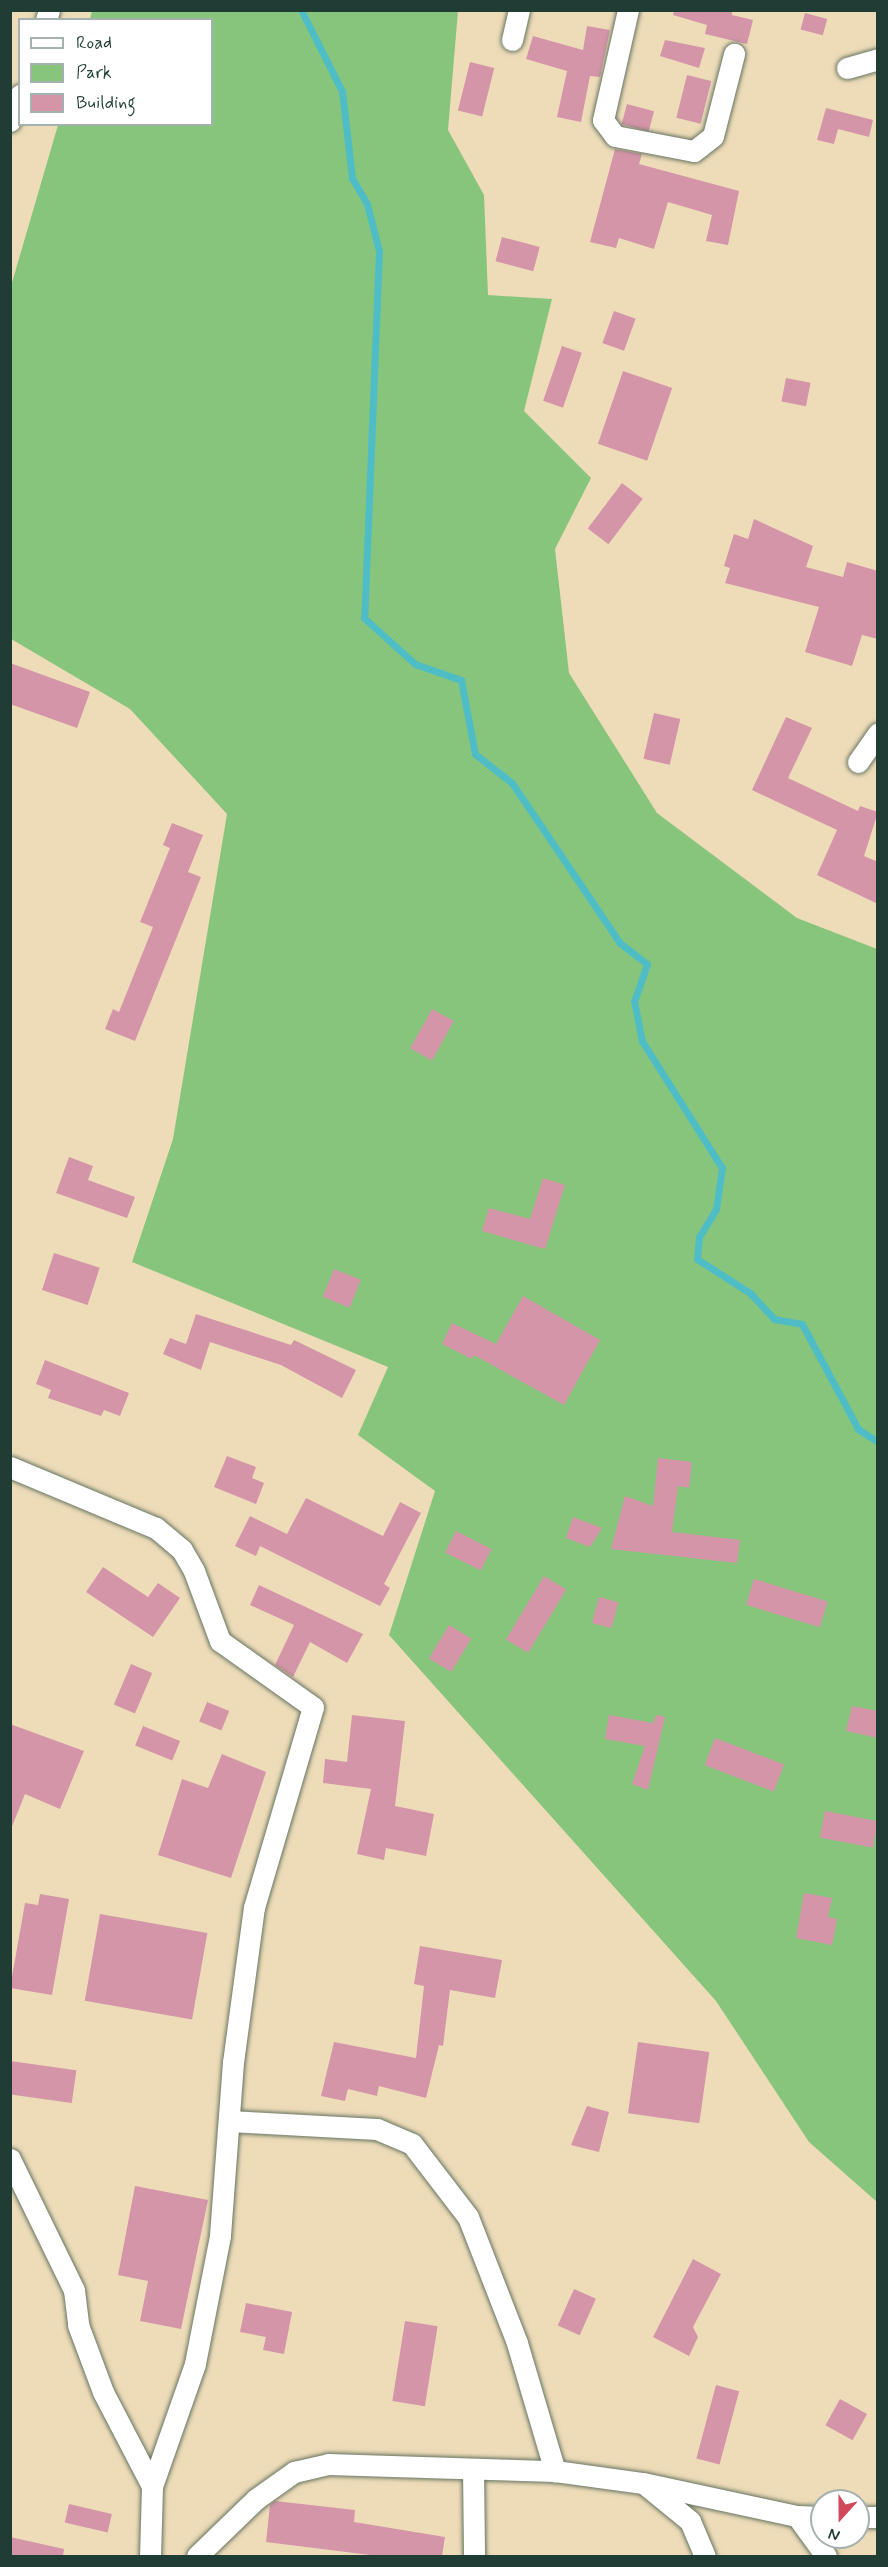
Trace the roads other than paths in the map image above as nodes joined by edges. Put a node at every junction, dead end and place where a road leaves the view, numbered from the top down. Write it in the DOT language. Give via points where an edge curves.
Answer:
graph roads {
  1 [pos="519,10"];
  2 [pos="628,10"];
  3 [pos="512,40"];
  4 [pos="734,54"];
  5 [pos="878,59"];
  6 [pos="848,68"];
  7 [pos="18,100"];
  8 [pos="10,121"];
  9 [pos="878,733"];
  10 [pos="858,762"];
  11 [pos="10,1467"];
  12 [pos="229,2121"];
  13 [pos="10,2159"];
  14 [pos="473,2469"];
  15 [pos="555,2471"];
  16 [pos="643,2483"];
  17 [pos="152,2486"];
  18 [pos="797,2516"];
  19 [pos="810,2517"];
  20 [pos="150,2556"];
  21 [pos="197,2556"];
  22 [pos="474,2556"];
  23 [pos="705,2556"];
  24 [pos="826,2556"];
  1 -- 3 [label="street"];
  2 -- 4 [label="street" via="603,120 615,136 694,152 712,136"];
  5 -- 6 [label="street"];
  7 -- 8 [label="street"];
  9 -- 10 [label="street"];
  11 -- 12 [label="street" via="156,1528 182,1550 194,1571 220,1641 313,1707 254,1906"];
  12 -- 15 [label="street" via="377,2129 412,2144 468,2217 517,2343"];
  12 -- 17 [label="street" via="220,2236 195,2364"];
  13 -- 17 [label="street" via="74,2290 78,2325 103,2392"];
  14 -- 15 [label="street"];
  14 -- 21 [label="street" via="328,2464 294,2472 255,2499"];
  14 -- 22 [label="street"];
  15 -- 16 [label="street"];
  16 -- 18 [label="street"];
  16 -- 23 [label="street" via="690,2521"];
  17 -- 20 [label="street"];
  18 -- 19 [label="street"];
  18 -- 24 [label="street"];
}
